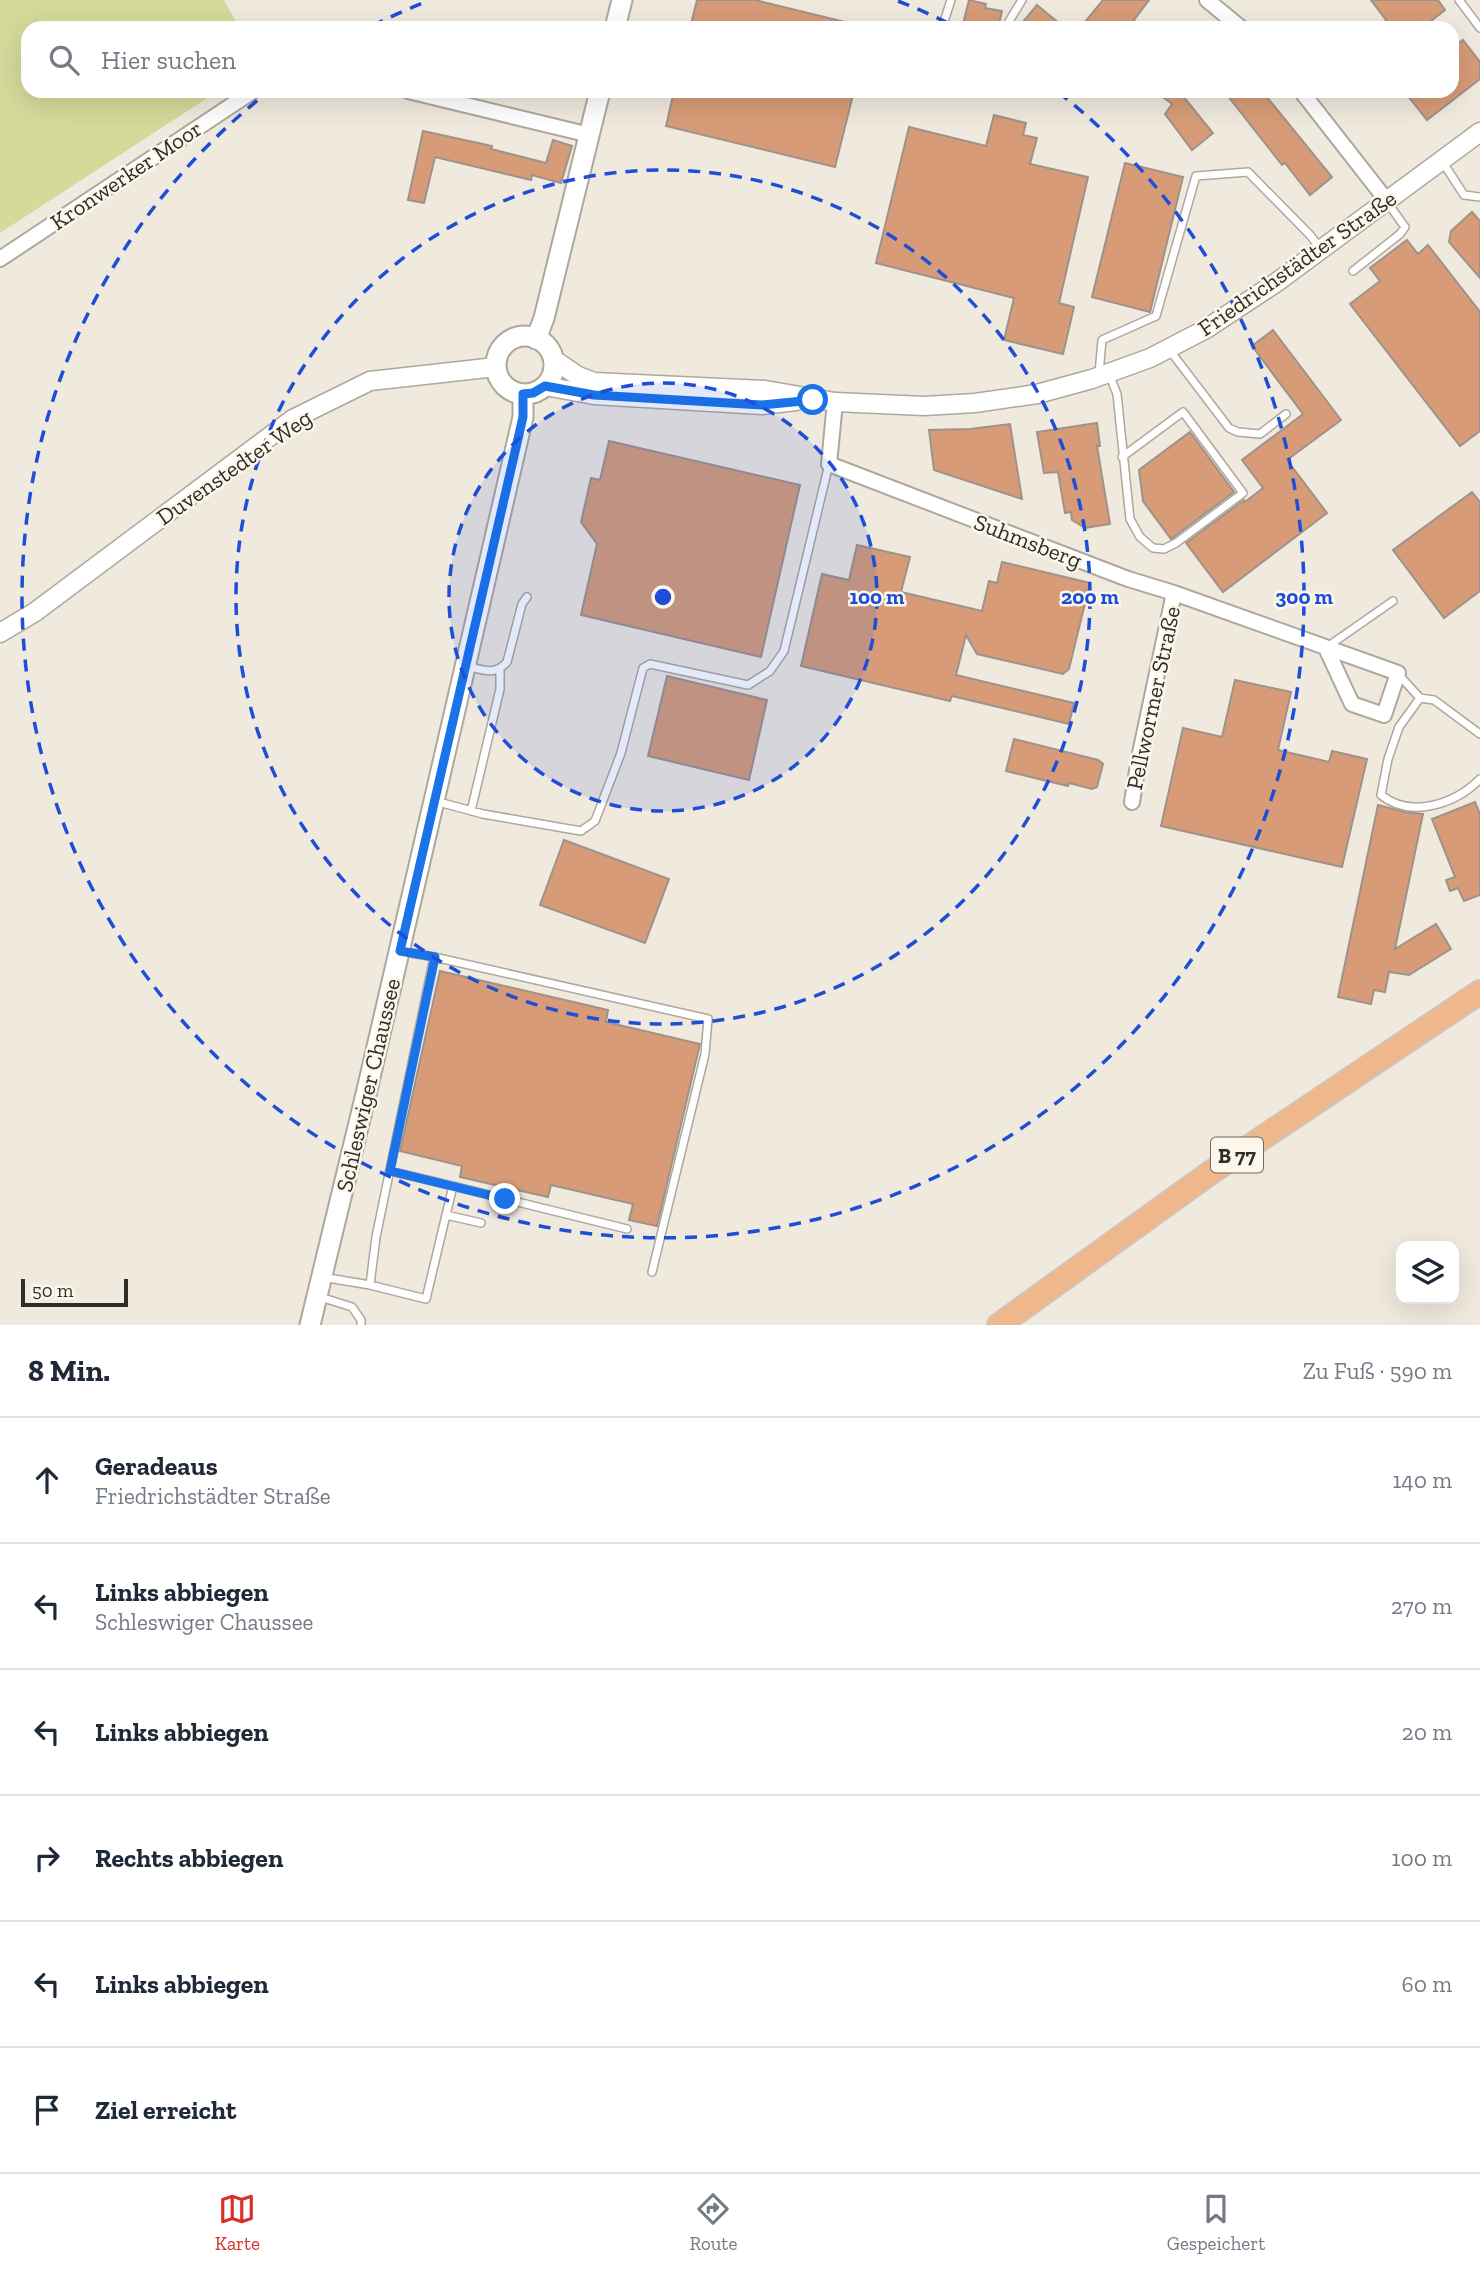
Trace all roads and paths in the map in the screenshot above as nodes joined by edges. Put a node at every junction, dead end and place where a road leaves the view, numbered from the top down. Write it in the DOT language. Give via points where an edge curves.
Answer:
graph roads {
  1 [pos="622,0"];
  2 [pos="951,0"];
  3 [pos="1021,0"];
  4 [pos="1207,0"];
  5 [pos="1459,0"];
  6 [pos="617,21"];
  7 [pos="944,21"];
  8 [pos="1009,21"];
  9 [pos="1232,21"];
  10 [pos="1480,28"];
  11 [pos="243,98"];
  12 [pos="437,98"];
  13 [pos="598,98"];
  14 [pos="1306,98"];
  15 [pos="1480,132"];
  16 [pos="590,135"];
  17 [pos="1441,161"];
  18 [pos="1480,197"];
  19 [pos="1387,201"];
  20 [pos="1321,250"];
  21 [pos="0,260"];
  22 [pos="1353,271"];
  23 [pos="536,339"];
  24 [pos="1168,348"];
  25 [pos="553,359"];
  26 [pos="496,367"];
  27 [pos="1104,375"];
  28 [pos="545,386"];
  29 [pos="523,394"];
  30 [pos="813,400"];
  31 [pos="835,402"];
  32 [pos="1286,414"];
  33 [pos="1122,457"];
  34 [pos="829,464"];
  35 [pos="1174,593"];
  36 [pos="527,597"];
  37 [pos="1394,601"];
  38 [pos="0,634"];
  39 [pos="1326,648"];
  40 [pos="466,666"];
  41 [pos="500,669"];
  42 [pos="1398,673"];
  43 [pos="1420,698"];
  44 [pos="1480,734"];
  45 [pos="1480,779"];
  46 [pos="435,801"];
  47 [pos="1132,802"];
  48 [pos="471,811"];
  49 [pos="400,951"];
  50 [pos="435,957"];
  51 [pos="1480,992"];
  52 [pos="390,1171"];
  53 [pos="453,1186"];
  54 [pos="446,1215"];
  55 [pos="481,1223"];
  56 [pos="627,1229"];
  57 [pos="652,1272"];
  58 [pos="370,1285"];
  59 [pos="319,1287"];
  60 [pos="310,1325"];
  61 [pos="361,1325"];
  62 [pos="999,1325"];
  1 -- 6 [label="main road"];
  2 -- 7 [label="lane"];
  3 -- 8 [label="lane"];
  4 -- 9 [label="street"];
  5 -- 10 [label="lane"];
  11 -- 21 [label="street, Kronwerker Moor"];
  12 -- 16 [label="street"];
  13 -- 16 [label="main road"];
  14 -- 19 [label="street"];
  15 -- 17 [label="street, Friedrichstädter Straße"];
  16 -- 23 [label="main road"];
  17 -- 18 [label="lane" via="1464,195"];
  17 -- 19 [label="street, Friedrichstädter Straße"];
  19 -- 20 [label="street, Friedrichstädter Straße"];
  19 -- 22 [label="lane" via="1405,227"];
  20 -- 24 [label="street, Friedrichstädter Straße" via="1206,329"];
  20 -- 27 [label="lane" via="1248,172 1196,176 1156,316 1102,340"];
  23 -- 25 [label="main road" via="546,345"];
  23 -- 26 [label="main road" via="522,337 506,343"];
  24 -- 27 [label="street, Friedrichstädter Straße"];
  24 -- 32 [label="lane" via="1229,428 1260,434"];
  25 -- 28 [label="main road" via="552,375"];
  25 -- 30 [label="street, Friedrichstädter Straße" via="594,382 765,390"];
  26 -- 29 [label="main road" via="505,387"];
  26 -- 38 [label="street, Duvenstedter Weg" via="370,381 293,419"];
  27 -- 31 [label="street, Friedrichstädter Straße" via="1037,394 975,403"];
  27 -- 33 [label="lane" via="1117,394"];
  28 -- 29 [label="main road"];
  28 -- 30 [label="street, Friedrichstädter Straße" via="594,395 762,405"];
  29 -- 40 [label="main road, Schleswiger Chaussee" via="523,417"];
  30 -- 31 [label="street, Friedrichstädter Straße"];
  31 -- 34 [label="street"];
  33 -- 33 [label="lane" via="1130,519 1153,548 1176,543 1243,493 1183,412"];
  34 -- 35 [label="street, Suhmsberg"];
  34 -- 48 [label="lane" via="784,651 770,671 748,685 650,664 643,668 621,753 596,821 582,831"];
  35 -- 39 [label="street, Suhmsberg"];
  35 -- 47 [label="street, Pellwormer Straße"];
  36 -- 41 [label="lane" via="507,662"];
  37 -- 39 [label="lane"];
  39 -- 42 [label="street, Suhmsberg"];
  39 -- 42 [label="street" via="1352,705 1384,715"];
  40 -- 41 [label="lane" via="491,672"];
  40 -- 46 [label="main road, Schleswiger Chaussee"];
  41 -- 48 [label="lane" via="500,690"];
  42 -- 43 [label="lane"];
  43 -- 44 [label="lane" via="1434,701"];
  43 -- 45 [label="lane" via="1399,727 1381,795 1391,803 1426,808"];
  46 -- 48 [label="lane"];
  46 -- 49 [label="main road, Schleswiger Chaussee"];
  49 -- 50 [label="lane"];
  49 -- 59 [label="main road, Schleswiger Chaussee"];
  50 -- 52 [label="lane"];
  50 -- 57 [label="lane" via="708,1019 705,1054"];
  51 -- 62 [label="main road, B 77" via="1210,1173"];
  52 -- 53 [label="lane"];
  52 -- 58 [label="lane"];
  53 -- 54 [label="lane"];
  53 -- 56 [label="lane"];
  54 -- 55 [label="lane"];
  54 -- 58 [label="lane" via="426,1299"];
  58 -- 59 [label="lane"];
  59 -- 60 [label="main road, Schleswiger Chaussee"];
  59 -- 61 [label="lane" via="352,1307"];
}
